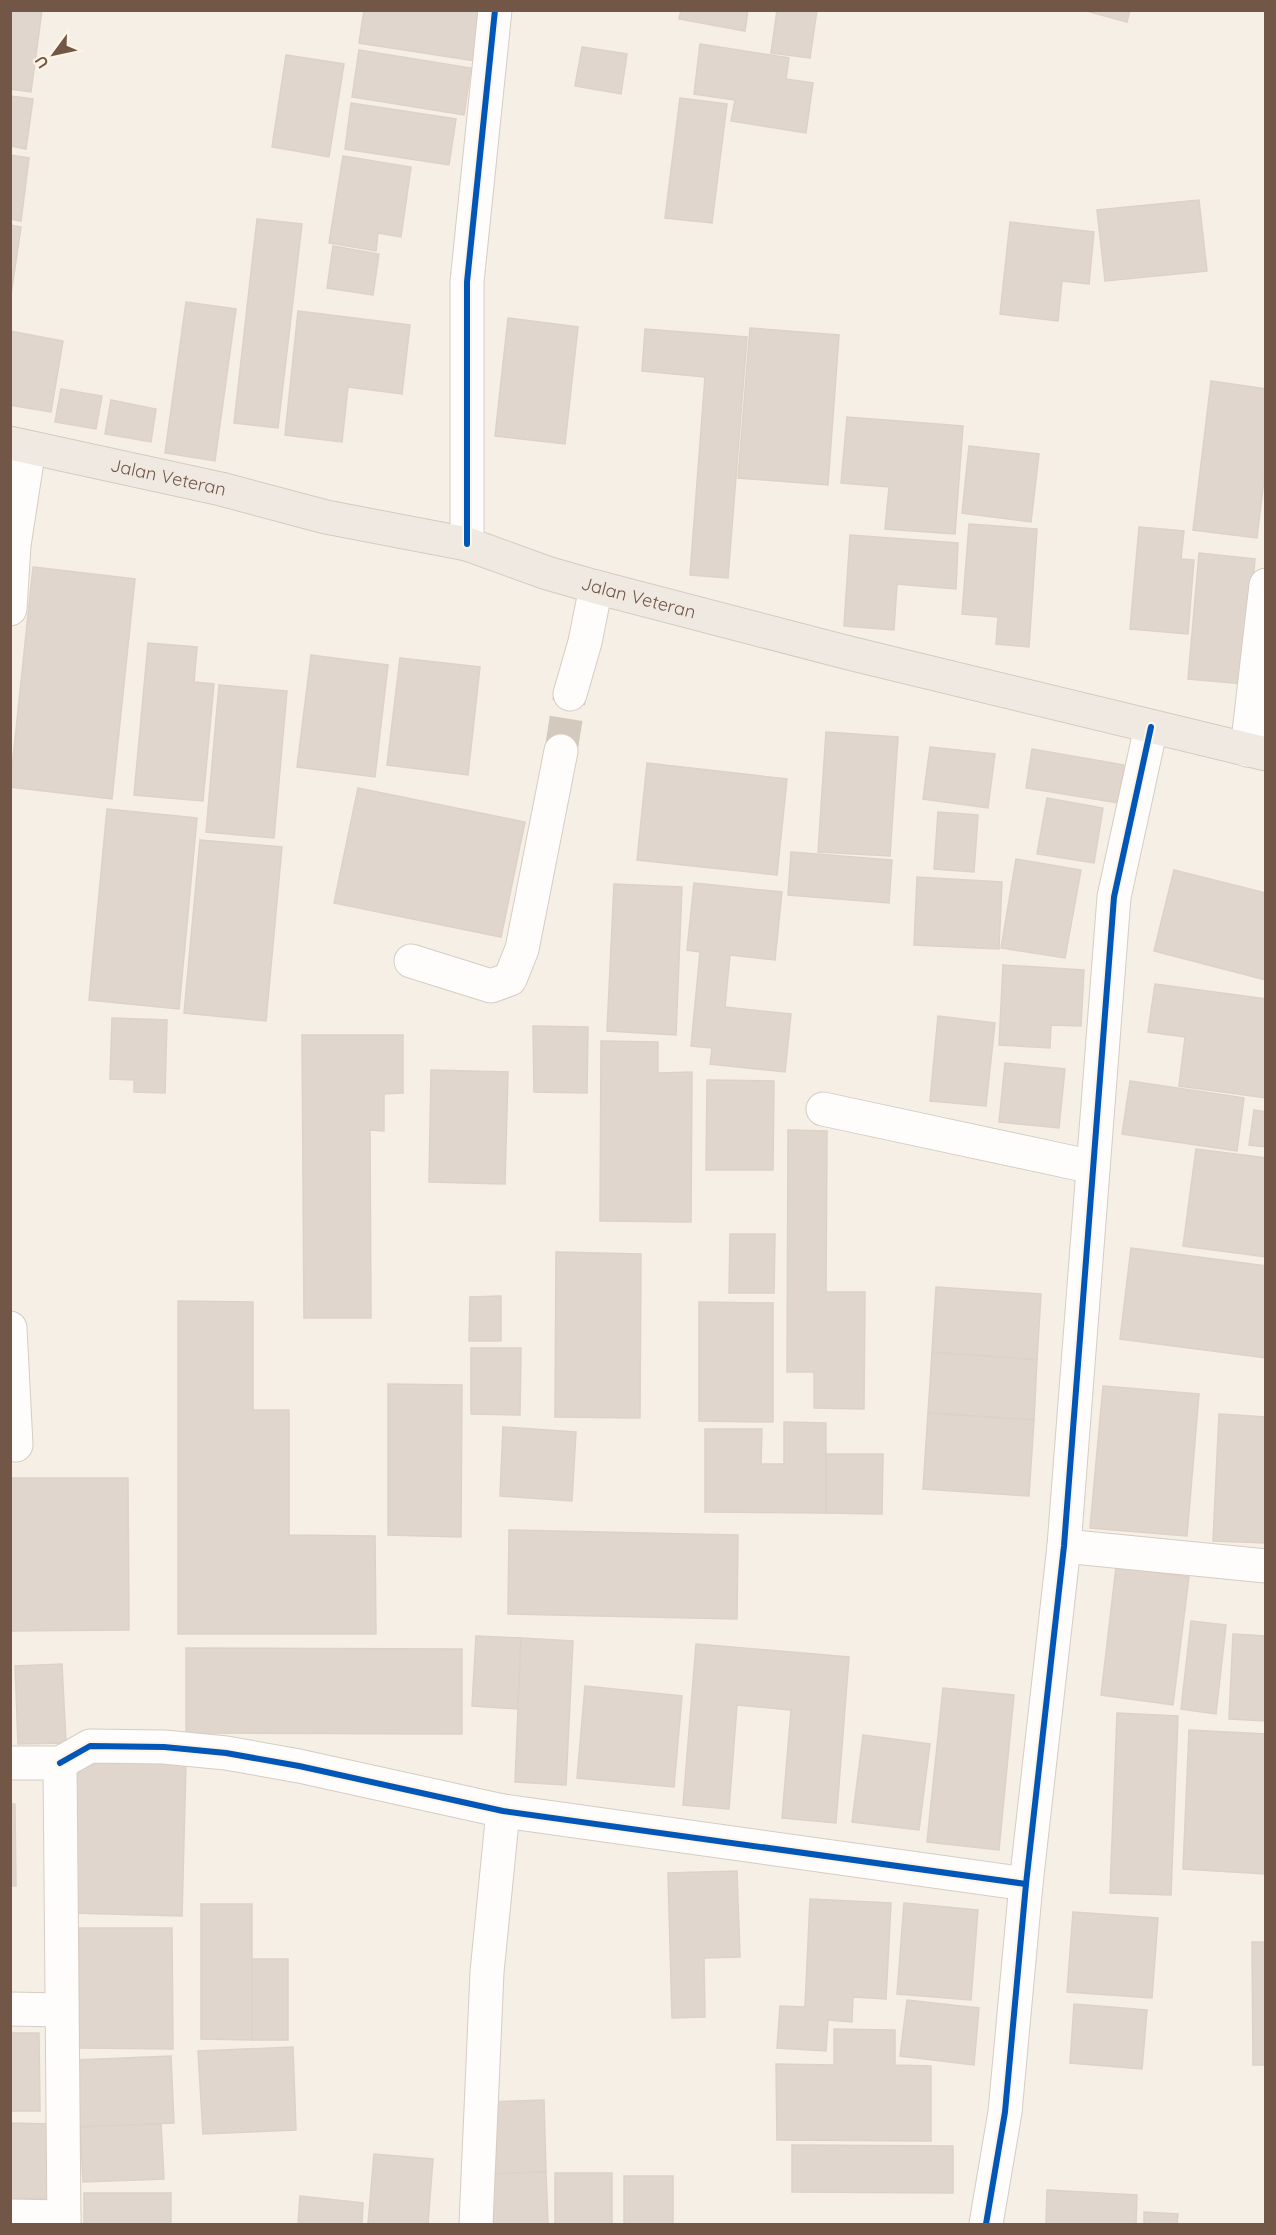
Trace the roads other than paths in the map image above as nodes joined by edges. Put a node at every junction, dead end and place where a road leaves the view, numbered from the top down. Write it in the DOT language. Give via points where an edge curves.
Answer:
graph roads {
  1 [pos="495,10"];
  2 [pos="20,445"];
  3 [pos="467,544"];
  4 [pos="1266,585"];
  5 [pos="597,587"];
  6 [pos="10,609"];
  7 [pos="570,694"];
  8 [pos="1151,727"];
  9 [pos="561,751"];
  10 [pos="1256,752"];
  11 [pos="411,961"];
  12 [pos="823,1109"];
  13 [pos="1093,1167"];
  14 [pos="10,1328"];
  15 [pos="16,1446"];
  16 [pos="1064,1546"];
  17 [pos="1266,1566"];
  18 [pos="10,1762"];
  19 [pos="60,1762"];
  20 [pos="503,1811"];
  21 [pos="1026,1884"];
  22 [pos="10,2009"];
  23 [pos="60,2010"];
  24 [pos="10,2216"];
  25 [pos="64,2221"];
  26 [pos="476,2224"];
  27 [pos="986,2224"];
  1 -- 3 [label="street" via="467,282"];
  2 -- 3 [label="highway, Jalan Veteran" via="221,489 326,517"];
  2 -- 6 [label="street"];
  3 -- 5 [label="highway, Jalan Veteran"];
  4 -- 10 [label="street"];
  5 -- 7 [label="street"];
  5 -- 8 [label="highway, Jalan Veteran"];
  8 -- 10 [label="highway, Jalan Veteran"];
  8 -- 13 [label="street" via="1114,897"];
  9 -- 11 [label="street" via="522,949 510,979 491,986"];
  12 -- 13 [label="street"];
  13 -- 16 [label="street"];
  14 -- 15 [label="street"];
  16 -- 17 [label="street"];
  16 -- 21 [label="street"];
  18 -- 19 [label="street"];
  19 -- 20 [label="street" via="90,1746 226,1753"];
  19 -- 23 [label="street"];
  20 -- 21 [label="street"];
  20 -- 26 [label="street" via="487,1972"];
  21 -- 27 [label="street" via="1005,2112"];
  22 -- 23 [label="street"];
  23 -- 25 [label="street"];
  24 -- 25 [label="street"];
}
